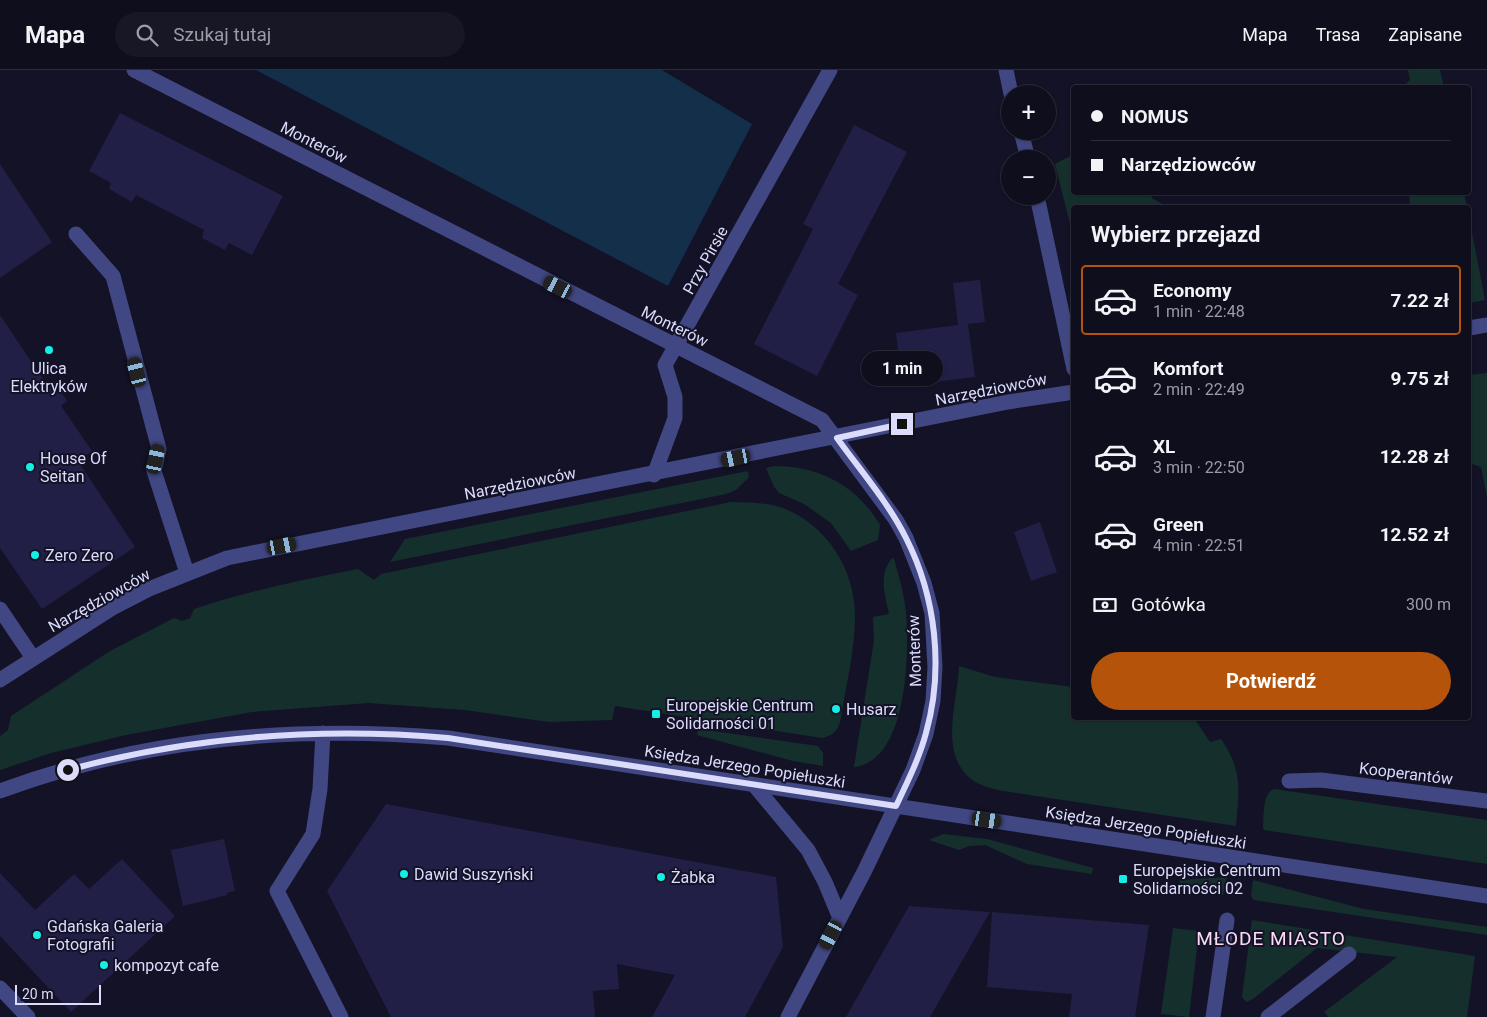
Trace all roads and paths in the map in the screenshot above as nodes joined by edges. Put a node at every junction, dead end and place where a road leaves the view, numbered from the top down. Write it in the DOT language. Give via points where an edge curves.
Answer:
graph roads {
  1 [pos="134,70"];
  2 [pos="830,70"];
  3 [pos="1006,70"];
  4 [pos="1009,85"];
  5 [pos="1039,205"];
  6 [pos="76,234"];
  7 [pos="1487,325"];
  8 [pos="1471,328"];
  9 [pos="676,346"];
  10 [pos="1071,355"];
  11 [pos="1071,392"];
  12 [pos="837,438"];
  13 [pos="654,474"];
  14 [pos="188,573"];
  15 [pos="0,609"];
  16 [pos="33,658"];
  17 [pos="0,680"];
  18 [pos="323,733"];
  19 [pos="1288,781"];
  20 [pos="754,785"];
  21 [pos="0,791"];
  22 [pos="1487,801"];
  23 [pos="896,806"];
  24 [pos="1487,896"];
  25 [pos="840,918"];
  26 [pos="1227,920"];
  27 [pos="1349,954"];
  28 [pos="0,988"];
  29 [pos="28,1017"];
  30 [pos="341,1017"];
  31 [pos="788,1017"];
  32 [pos="1213,1017"];
  33 [pos="1268,1017"];
  1 -- 9 [label="street, Monterów"];
  2 -- 9 [label="street, Przy Pirsie"];
  3 -- 4 [label="street"];
  5 -- 10 [label="street"];
  6 -- 14 [label="street" via="113,276 159,448 154,472"];
  7 -- 8 [label="street"];
  9 -- 12 [label="street, Monterów" via="822,420"];
  9 -- 13 [label="street, Przy Pirsie" via="665,365 675,397 674,418"];
  11 -- 12 [label="street, Narzędziowców" via="1008,402"];
  12 -- 13 [label="street, Narzędziowców"];
  12 -- 23 [label="street, Monterów" via="906,538 932,613 933,700 926,734"];
  13 -- 14 [label="street, Narzędziowców" via="265,549 227,558"];
  14 -- 16 [label="street, Narzędziowców" via="114,607"];
  15 -- 16 [label="street"];
  16 -- 17 [label="street, Narzędziowców"];
  18 -- 20 [label="street, Księdza Jerzego Popiełuszki" via="448,738"];
  18 -- 21 [label="street, Księdza Jerzego Popiełuszki" via="234,738 147,750"];
  18 -- 30 [label="street" via="319,804 313,834 277,891"];
  19 -- 22 [label="street, Kooperantów" via="1321,780"];
  20 -- 23 [label="street, Księdza Jerzego Popiełuszki"];
  20 -- 25 [label="street" via="808,850"];
  23 -- 24 [label="street, Księdza Jerzego Popiełuszki"];
  23 -- 25 [label="street, Monterów"];
  25 -- 31 [label="street, Monterów"];
  26 -- 32 [label="street"];
  27 -- 33 [label="street"];
  28 -- 29 [label="street"];
}
